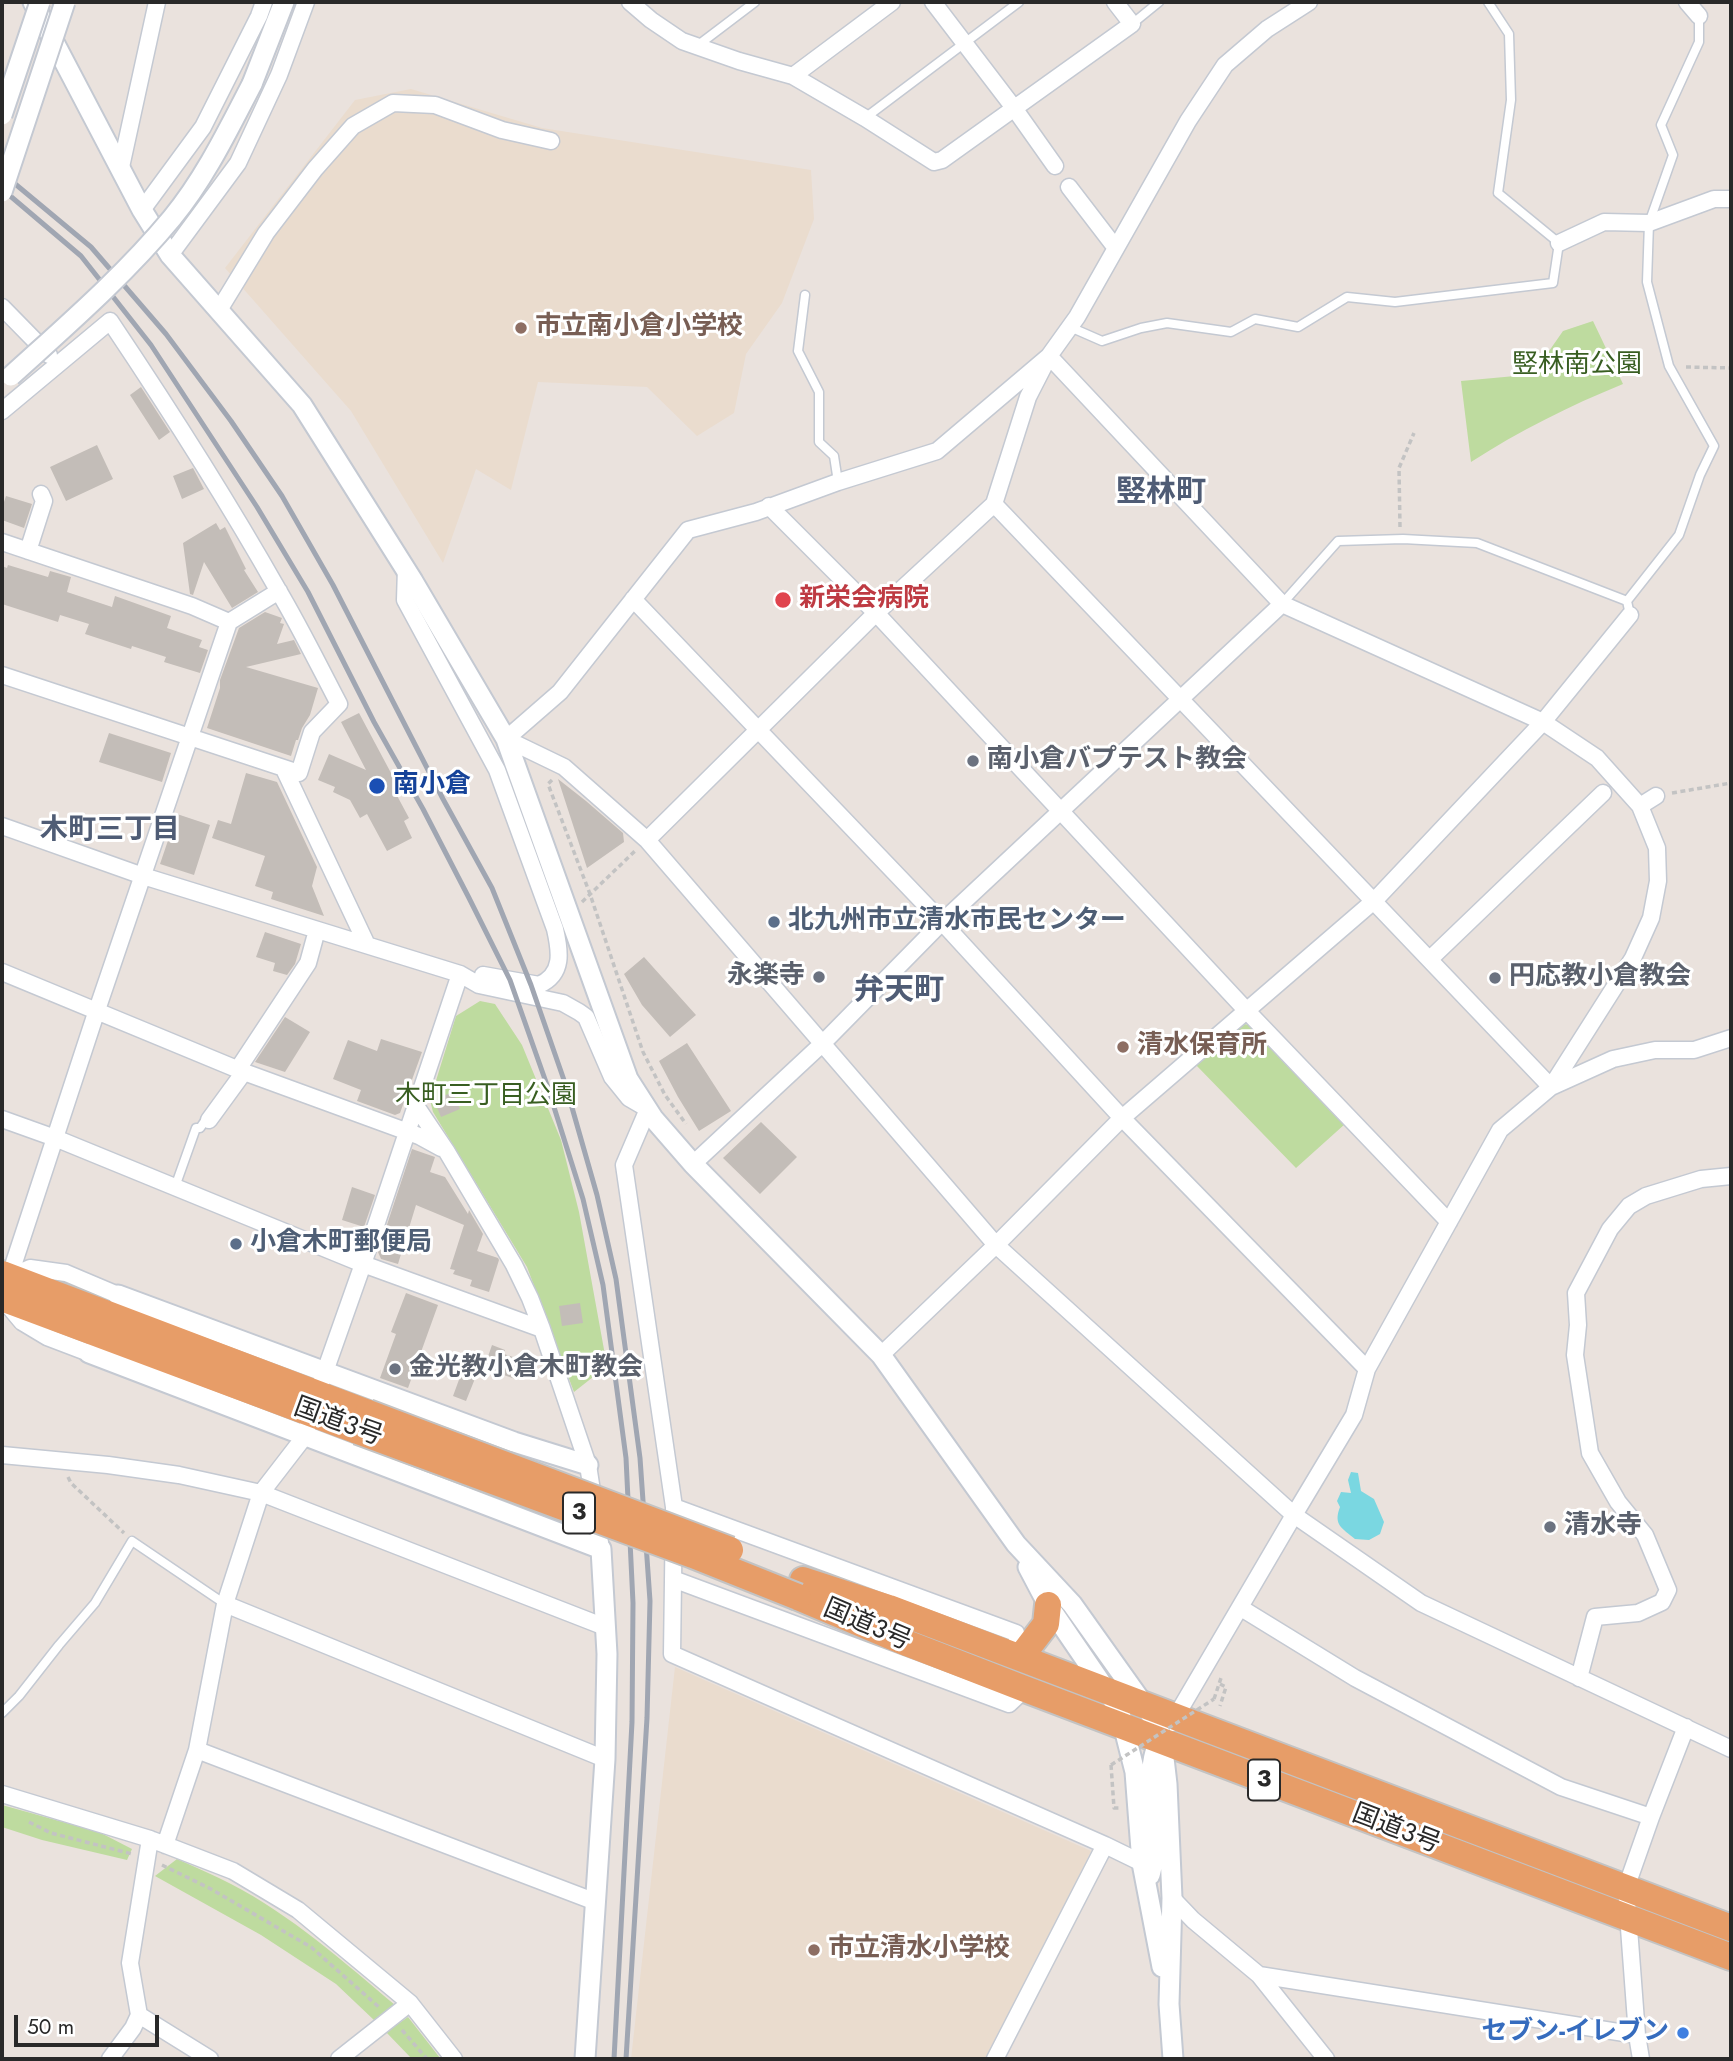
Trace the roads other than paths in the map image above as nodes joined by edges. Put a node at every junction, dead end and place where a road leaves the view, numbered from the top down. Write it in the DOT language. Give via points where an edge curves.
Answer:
graph roads {
  1 [pos="33,2"];
  2 [pos="40,2"];
  3 [pos="65,2"];
  4 [pos="157,2"];
  5 [pos="264,2"];
  6 [pos="284,2"];
  7 [pos="306,2"];
  8 [pos="630,2"];
  9 [pos="755,2"];
  10 [pos="892,2"];
  11 [pos="933,2"];
  12 [pos="1019,2"];
  13 [pos="1115,2"];
  14 [pos="1159,2"];
  15 [pos="1310,2"];
  16 [pos="1489,2"];
  17 [pos="1687,2"];
  18 [pos="1699,16"];
  19 [pos="1132,24"];
  20 [pos="964,42"];
  21 [pos="697,46"];
  22 [pos="793,76"];
  23 [pos="1014,108"];
  24 [pos="2,115"];
  25 [pos="865,118"];
  26 [pos="551,141"];
  27 [pos="1055,166"];
  28 [pos="121,167"];
  29 [pos="1069,187"];
  30 [pos="2,192"];
  31 [pos="1731,199"];
  32 [pos="142,210"];
  33 [pos="1649,223"];
  34 [pos="1559,243"];
  35 [pos="1115,247"];
  36 [pos="170,255"];
  37 [pos="806,295"];
  38 [pos="2,307"];
  39 [pos="219,310"];
  40 [pos="1070,327"];
  41 [pos="1049,356"];
  42 [pos="58,364"];
  43 [pos="6,380"];
  44 [pos="2,411"];
  45 [pos="838,482"];
  46 [pos="41,494"];
  47 [pos="994,504"];
  48 [pos="769,506"];
  49 [pos="2,542"];
  50 [pos="28,551"];
  51 [pos="406,568"];
  52 [pos="279,591"];
  53 [pos="633,599"];
  54 [pos="1282,604"];
  55 [pos="1628,608"];
  56 [pos="876,612"];
  57 [pos="229,622"];
  58 [pos="2,675"];
  59 [pos="1180,699"];
  60 [pos="1543,722"];
  61 [pos="759,729"];
  62 [pos="191,738"];
  63 [pos="506,739"];
  64 [pos="284,769"];
  65 [pos="1602,793"];
  66 [pos="1656,796"];
  67 [pos="1640,806"];
  68 [pos="1061,810"];
  69 [pos="2,826"];
  70 [pos="646,840"];
  71 [pos="143,876"];
  72 [pos="1375,900"];
  73 [pos="942,922"];
  74 [pos="317,930"];
  75 [pos="367,945"];
  76 [pos="1430,959"];
  77 [pos="2,972"];
  78 [pos="460,974"];
  79 [pos="97,1010"];
  80 [pos="1246,1010"];
  81 [pos="1731,1038"];
  82 [pos="822,1044"];
  83 [pos="241,1070"];
  84 [pos="1551,1087"];
  85 [pos="416,1106"];
  86 [pos="648,1109"];
  87 [pos="1122,1118"];
  88 [pos="2,1119"];
  89 [pos="209,1119"];
  90 [pos="408,1132"];
  91 [pos="55,1138"];
  92 [pos="447,1152"];
  93 [pos="693,1164"];
  94 [pos="1731,1176"];
  95 [pos="175,1187"];
  96 [pos="1449,1223"];
  97 [pos="996,1245"];
  98 [pos="363,1264"];
  99 [pos="3,1289"];
  100 [pos="118,1295"];
  101 [pos="542,1329"];
  102 [pos="89,1353"];
  103 [pos="881,1354"];
  104 [pos="1367,1369"];
  105 [pos="323,1376"];
  106 [pos="307,1430"];
  107 [pos="2,1455"];
  108 [pos="588,1465"];
  109 [pos="261,1493"];
  110 [pos="674,1507"];
  111 [pos="1294,1516"];
  112 [pos="1016,1544"];
  113 [pos="601,1549"];
  114 [pos="673,1579"];
  115 [pos="801,1588"];
  116 [pos="225,1604"];
  117 [pos="1048,1605"];
  118 [pos="1241,1608"];
  119 [pos="605,1627"];
  120 [pos="1020,1658"];
  121 [pos="1579,1678"];
  122 [pos="1025,1689"];
  123 [pos="1109,1691"];
  124 [pos="1144,1705"];
  125 [pos="2,1713"];
  126 [pos="1175,1717"];
  127 [pos="1124,1726"];
  128 [pos="1686,1727"];
  129 [pos="1202,1728"];
  130 [pos="1162,1741"];
  131 [pos="1731,1749"];
  132 [pos="197,1750"];
  133 [pos="605,1759"];
  134 [pos="1208,1759"];
  135 [pos="1167,1784"];
  136 [pos="2,1794"];
  137 [pos="1651,1817"];
  138 [pos="158,1842"];
  139 [pos="1105,1845"];
  140 [pos="1142,1863"];
  141 [pos="1626,1888"];
  142 [pos="1147,1894"];
  143 [pos="1172,1898"];
  144 [pos="596,1902"];
  145 [pos="1628,1918"];
  146 [pos="1731,1927"];
  147 [pos="1731,1957"];
  148 [pos="1259,1975"];
  149 [pos="410,2003"];
  150 [pos="1169,2004"];
  151 [pos="139,2015"];
  152 [pos="1637,2035"];
  153 [pos="110,2059"];
  154 [pos="209,2059"];
  155 [pos="340,2059"];
  156 [pos="454,2059"];
  157 [pos="585,2059"];
  158 [pos="995,2059"];
  159 [pos="1173,2059"];
  160 [pos="1326,2059"];
  161 [pos="1641,2059"];
  1 -- 28 [label="street"];
  2 -- 24 [label="street, bridge"];
  3 -- 30 [label="street, bridge"];
  4 -- 28 [label="street"];
  5 -- 32 [label="street" via="203,127"];
  6 -- 43 [label="street, bridge" via="251,84 202,175 172,217 87,306"];
  7 -- 36 [label="street" via="279,75 238,163"];
  8 -- 21 [label="street" via="682,41"];
  9 -- 21 [label="lane"];
  10 -- 22 [label="street"];
  11 -- 20 [label="street"];
  12 -- 20 [label="lane"];
  13 -- 19 [label="street"];
  14 -- 19 [label="lane"];
  15 -- 35 [label="street" via="1267,29 1225,65"];
  16 -- 34 [label="lane" via="1509,34 1511,100 1498,193"];
  17 -- 18 [label="street"];
  18 -- 33 [label="lane" via="1699,42 1661,125 1673,155"];
  19 -- 23 [label="street"];
  20 -- 23 [label="street"];
  20 -- 25 [label="lane"];
  21 -- 22 [label="street"];
  22 -- 25 [label="street"];
  23 -- 25 [label="street" via="934,162"];
  23 -- 27 [label="street"];
  26 -- 39 [label="street" via="502,130 435,105 393,103 353,126 315,169 266,233"];
  28 -- 32 [label="street"];
  29 -- 35 [label="street"];
  31 -- 33 [label="street" via="1714,199"];
  32 -- 36 [label="street"];
  33 -- 34 [label="street" via="1604,222"];
  33 -- 55 [label="lane" via="1647,282 1670,366 1714,446 1679,535"];
  34 -- 40 [label="lane" via="1553,284 1395,302 1347,297 1298,327 1255,320 1231,332 1167,323 1102,341"];
  35 -- 40 [label="street"];
  36 -- 39 [label="street"];
  37 -- 45 [label="lane" via="798,351 819,392 819,442 834,456"];
  38 -- 42 [label="street"];
  39 -- 51 [label="street" via="302,405"];
  40 -- 41 [label="street"];
  41 -- 45 [label="street" via="937,451"];
  41 -- 47 [label="street" via="1028,397"];
  41 -- 54 [label="street"];
  42 -- 44 [label="street"];
  42 -- 52 [label="street" via="110,321"];
  45 -- 48 [label="street"];
  46 -- 50 [label="street" via="44,501"];
  47 -- 56 [label="street"];
  47 -- 59 [label="street"];
  48 -- 53 [label="street" via="688,530"];
  48 -- 56 [label="street"];
  49 -- 50 [label="street"];
  50 -- 57 [label="street"];
  51 -- 63 [label="street"];
  51 -- 78 [label="street" via="405,600 498,770 559,944 557,969 539,985"];
  52 -- 57 [label="street"];
  52 -- 64 [label="street" via="339,704 312,732 299,773"];
  53 -- 61 [label="street"];
  53 -- 63 [label="street" via="560,692"];
  54 -- 55 [label="lane" via="1338,541 1403,539 1477,543"];
  54 -- 59 [label="street"];
  54 -- 60 [label="street"];
  55 -- 60 [label="street"];
  56 -- 61 [label="street"];
  56 -- 68 [label="street"];
  57 -- 62 [label="street"];
  58 -- 62 [label="street"];
  59 -- 68 [label="street"];
  59 -- 72 [label="street"];
  60 -- 67 [label="street" via="1597,758"];
  60 -- 72 [label="street"];
  61 -- 70 [label="street"];
  61 -- 73 [label="street"];
  62 -- 64 [label="street"];
  62 -- 71 [label="street"];
  63 -- 70 [label="street" via="564,767"];
  63 -- 86 [label="street" via="628,1079"];
  64 -- 75 [label="street"];
  65 -- 76 [label="street"];
  66 -- 67 [label="street"];
  67 -- 84 [label="street" via="1657,848 1658,881 1651,918 1633,958"];
  68 -- 73 [label="street"];
  68 -- 80 [label="street"];
  69 -- 71 [label="street"];
  70 -- 82 [label="street"];
  71 -- 74 [label="street"];
  71 -- 79 [label="street"];
  72 -- 76 [label="street"];
  72 -- 80 [label="street"];
  73 -- 82 [label="street"];
  73 -- 87 [label="street"];
  74 -- 75 [label="street"];
  74 -- 83 [label="street" via="308,963"];
  75 -- 78 [label="street"];
  76 -- 84 [label="street"];
  77 -- 79 [label="street"];
  78 -- 85 [label="street"];
  78 -- 86 [label="street" via="479,985 563,1003 586,1017 612,1077 629,1098"];
  79 -- 83 [label="street"];
  79 -- 91 [label="street"];
  80 -- 87 [label="street"];
  80 -- 96 [label="street"];
  81 -- 84 [label="street" via="1694,1050 1655,1050 1614,1059"];
  82 -- 93 [label="street"];
  82 -- 97 [label="street"];
  83 -- 89 [label="street"];
  83 -- 90 [label="street"];
  84 -- 96 [label="street" via="1500,1130"];
  85 -- 90 [label="street"];
  85 -- 92 [label="street"];
  86 -- 93 [label="street"];
  86 -- 110 [label="street" via="624,1165"];
  87 -- 97 [label="street"];
  87 -- 104 [label="street"];
  88 -- 91 [label="street"];
  89 -- 95 [label="lane" via="196,1128"];
  90 -- 92 [label="street"];
  90 -- 98 [label="street"];
  91 -- 95 [label="street"];
  91 -- 99 [label="street"];
  92 -- 101 [label="street" via="514,1265"];
  93 -- 103 [label="street"];
  94 -- 121 [label="street" via="1701,1179 1629,1206 1610,1228 1576,1293 1575,1355 1590,1453 1618,1502 1644,1535 1668,1590 1662,1602 1638,1613 1595,1617"];
  95 -- 98 [label="street"];
  96 -- 104 [label="street"];
  97 -- 103 [label="street"];
  97 -- 111 [label="street"];
  98 -- 101 [label="street"];
  98 -- 105 [label="street"];
  99 -- 100 [label="street" via="30,1268 66,1273"];
  99 -- 102 [label="street" via="22,1322 47,1338"];
  99 -- 115 [label="highway, 国道3号 / 3, bridge" via="363,1422 681,1531"];
  100 -- 105 [label="street"];
  101 -- 108 [label="street"];
  102 -- 106 [label="street"];
  103 -- 112 [label="street"];
  104 -- 111 [label="street" via="1354,1415"];
  105 -- 108 [label="street"];
  106 -- 109 [label="street"];
  106 -- 113 [label="street"];
  107 -- 109 [label="street" via="179,1475"];
  108 -- 113 [label="street"];
  109 -- 116 [label="street"];
  109 -- 119 [label="street"];
  110 -- 114 [label="street"];
  110 -- 120 [label="street" via="1016,1633"];
  111 -- 118 [label="street"];
  111 -- 121 [label="street" via="1421,1603"];
  112 -- 117 [label="street"];
  112 -- 124 [label="street" via="1072,1604"];
  113 -- 119 [label="street"];
  114 -- 122 [label="street" via="1009,1704"];
  114 -- 139 [label="street" via="672,1654"];
  115 -- 120 [label="highway, 国道3号 / 3" via="889,1608"];
  115 -- 122 [label="highway, 国道3号 / 3" via="909,1644"];
  116 -- 125 [label="lane" via="132,1541 95,1603"];
  116 -- 132 [label="street"];
  116 -- 133 [label="street"];
  117 -- 120 [label="highway" via="1046,1624"];
  117 -- 123 [label="street"];
  118 -- 126 [label="street"];
  118 -- 137 [label="street" via="1355,1678 1562,1787"];
  119 -- 133 [label="street"];
  120 -- 123 [label="highway, 国道3号 / 3"];
  121 -- 128 [label="street"];
  122 -- 127 [label="highway, 国道3号 / 3"];
  123 -- 124 [label="highway, 国道3号 / 3"];
  123 -- 127 [label="street"];
  124 -- 126 [label="highway, 国道3号 / 3"];
  124 -- 130 [label="street"];
  126 -- 129 [label="highway, 国道3号 / 3"];
  126 -- 130 [label="street"];
  127 -- 130 [label="highway, 国道3号 / 3"];
  127 -- 140 [label="street" via="1135,1772"];
  128 -- 131 [label="street"];
  128 -- 137 [label="street"];
  129 -- 130 [label="street" via="1181,1728"];
  129 -- 141 [label="highway, 国道3号 / 3"];
  130 -- 134 [label="highway, 国道3号 / 3"];
  130 -- 135 [label="street"];
  130 -- 142 [label="street" via="1152,1760 1157,1839"];
  132 -- 138 [label="street"];
  132 -- 144 [label="street"];
  133 -- 144 [label="street"];
  134 -- 135 [label="street" via="1180,1763"];
  134 -- 145 [label="highway, 国道3号 / 3"];
  135 -- 143 [label="street"];
  136 -- 138 [label="street"];
  137 -- 141 [label="street"];
  138 -- 149 [label="street" via="233,1871 298,1910"];
  138 -- 151 [label="street" via="147,1858 130,1963"];
  139 -- 140 [label="street"];
  139 -- 158 [label="street"];
  140 -- 142 [label="street"];
  141 -- 145 [label="street"];
  141 -- 146 [label="highway, 国道3号 / 3"];
  142 -- 150 [label="street"];
  143 -- 148 [label="street"];
  143 -- 150 [label="street"];
  144 -- 157 [label="street"];
  145 -- 147 [label="highway, 国道3号 / 3"];
  145 -- 152 [label="street"];
  148 -- 152 [label="street"];
  148 -- 160 [label="street"];
  149 -- 155 [label="street"];
  149 -- 156 [label="street"];
  150 -- 159 [label="street"];
  151 -- 153 [label="street"];
  151 -- 154 [label="street"];
  152 -- 161 [label="street"];
}
